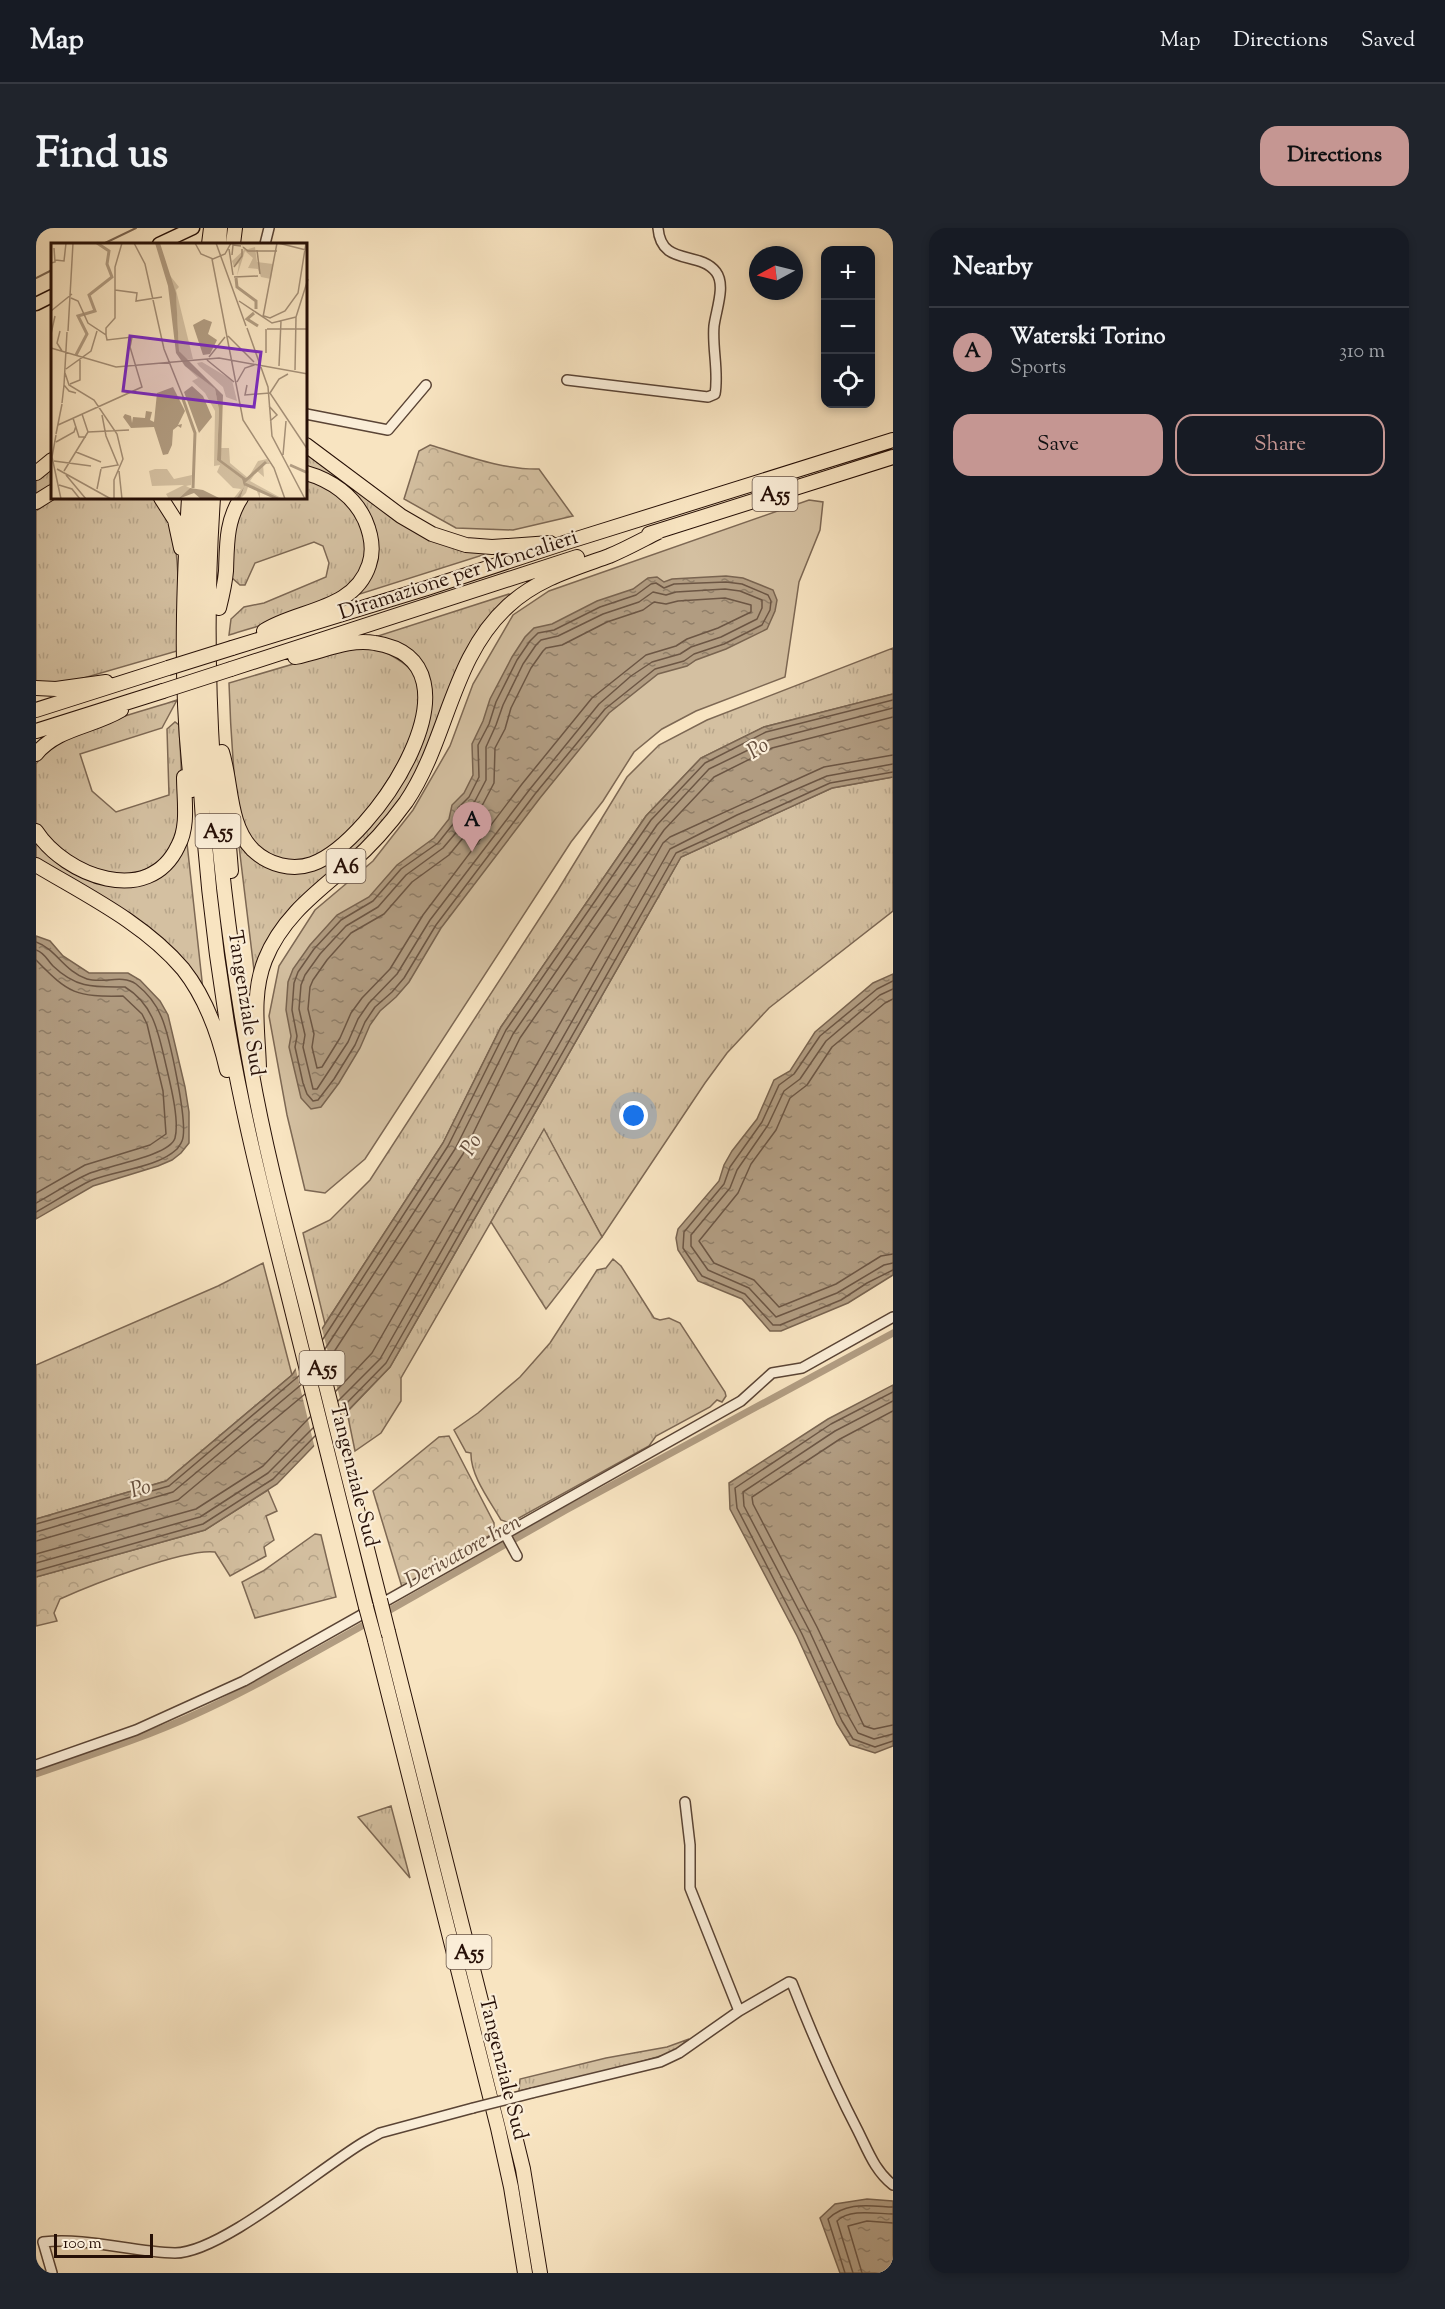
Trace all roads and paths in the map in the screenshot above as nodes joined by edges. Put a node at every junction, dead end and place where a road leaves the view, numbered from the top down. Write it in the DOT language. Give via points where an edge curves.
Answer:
graph roads {
  1 [pos="193,228"];
  2 [pos="211,228"];
  3 [pos="220,228"];
  4 [pos="235,228"];
  5 [pos="269,228"];
  6 [pos="658,228"];
  7 [pos="161,243"];
  8 [pos="209,243"];
  9 [pos="219,243"];
  10 [pos="233,243"];
  11 [pos="265,243"];
  12 [pos="51,296"];
  13 [pos="36,304"];
  14 [pos="567,380"];
  15 [pos="426,385"];
  16 [pos="308,414"];
  17 [pos="893,440"];
  18 [pos="308,446"];
  19 [pos="893,457"];
  20 [pos="51,461"];
  21 [pos="36,473"];
  22 [pos="308,474"];
  23 [pos="51,493"];
  24 [pos="162,500"];
  25 [pos="189,500"];
  26 [pos="199,500"];
  27 [pos="240,500"];
  28 [pos="36,502"];
  29 [pos="213,503"];
  30 [pos="658,532"];
  31 [pos="567,542"];
  32 [pos="185,584"];
  33 [pos="219,608"];
  34 [pos="252,641"];
  35 [pos="263,659"];
  36 [pos="117,684"];
  37 [pos="36,688"];
  38 [pos="140,698"];
  39 [pos="36,710"];
  40 [pos="36,731"];
  41 [pos="187,743"];
  42 [pos="222,752"];
  43 [pos="36,754"];
  44 [pos="36,831"];
  45 [pos="205,857"];
  46 [pos="36,865"];
  47 [pos="259,1068"];
  48 [pos="267,1150"];
  49 [pos="254,1156"];
  50 [pos="893,1317"];
  51 [pos="504,1532"];
  52 [pos="517,1556"];
  53 [pos="36,1765"];
  54 [pos="685,1802"];
  55 [pos="739,2011"];
  56 [pos="893,2185"];
  57 [pos="52,2273"];
  58 [pos="525,2273"];
  59 [pos="540,2273"];
  1 -- 7 [label="main road"];
  2 -- 8 [label="highway"];
  3 -- 9 [label="highway"];
  4 -- 10 [label="highway"];
  5 -- 11 [label="street"];
  6 -- 14 [label="street" via="668,250 702,262 718,274 713,338 715,394 708,397"];
  12 -- 13 [label="main road"];
  15 -- 16 [label="street" via="388,429"];
  17 -- 31 [label="highway, Diramazione per Moncalieri / A55"];
  18 -- 31 [label="highway" via="407,520 446,540 492,547"];
  19 -- 30 [label="highway, Diramazione per Moncalieri / A55"];
  20 -- 21 [label="highway"];
  22 -- 34 [label="highway" via="334,485 360,512 370,538 369,567 343,598 272,626"];
  23 -- 28 [label="highway"];
  24 -- 32 [label="highway" via="177,526"];
  25 -- 32 [label="highway"];
  26 -- 45 [label="highway, Tangenziale Sud / A55" via="195,655"];
  27 -- 33 [label="highway" via="228,529"];
  29 -- 33 [label="highway, A55"];
  29 -- 48 [label="highway, Tangenziale Sud / A55" via="210,647 219,842 238,995"];
  30 -- 35 [label="highway, Diramazione per Moncalieri / A55"];
  30 -- 47 [label="highway, A6" via="531,588 505,608 482,634 465,667 430,759 406,802 377,837 302,905 277,935 256,991"];
  31 -- 34 [label="highway, Diramazione per Moncalieri / A55"];
  32 -- 41 [label="highway"];
  33 -- 42 [label="highway, A55"];
  34 -- 36 [label="highway, Diramazione per Moncalieri / A55, bridge"];
  35 -- 38 [label="highway, Diramazione per Moncalieri / A55, bridge"];
  35 -- 42 [label="highway" via="302,656 359,642 396,650 415,665 425,685 424,716 413,747 392,788 353,835 324,858 295,867 272,862 245,840 234,813"];
  36 -- 37 [label="highway" via="94,682 56,689"];
  36 -- 39 [label="highway, Diramazione per Moncalieri / A55"];
  38 -- 40 [label="highway, Diramazione per Moncalieri / A55"];
  38 -- 43 [label="highway" via="112,716 56,737"];
  41 -- 44 [label="highway" via="182,837 173,855 153,874 123,880 88,874 57,856"];
  41 -- 45 [label="highway" via="192,794"];
  42 -- 47 [label="highway" via="231,872"];
  45 -- 49 [label="highway, Tangenziale Sud / A55" via="228,1031"];
  46 -- 49 [label="highway" via="127,920 183,969 216,1032 235,1107"];
  47 -- 48 [label="highway, A6"];
  48 -- 59 [label="highway, Tangenziale Sud / A55, bridge" via="523,2169"];
  49 -- 58 [label="highway, Tangenziale Sud / A55, bridge" via="498,2128"];
  50 -- 51 [label="street" via="802,1368 772,1372 741,1401"];
  51 -- 52 [label="street"];
  51 -- 53 [label="street" via="244,1681 161,1719"];
  54 -- 55 [label="street" via="690,1888"];
  55 -- 56 [label="street" via="792,1983 851,2117 878,2170"];
  55 -- 57 [label="street, bridge" via="660,2062 380,2133 235,2230 199,2248 176,2253 62,2240 43,2242"];
}
